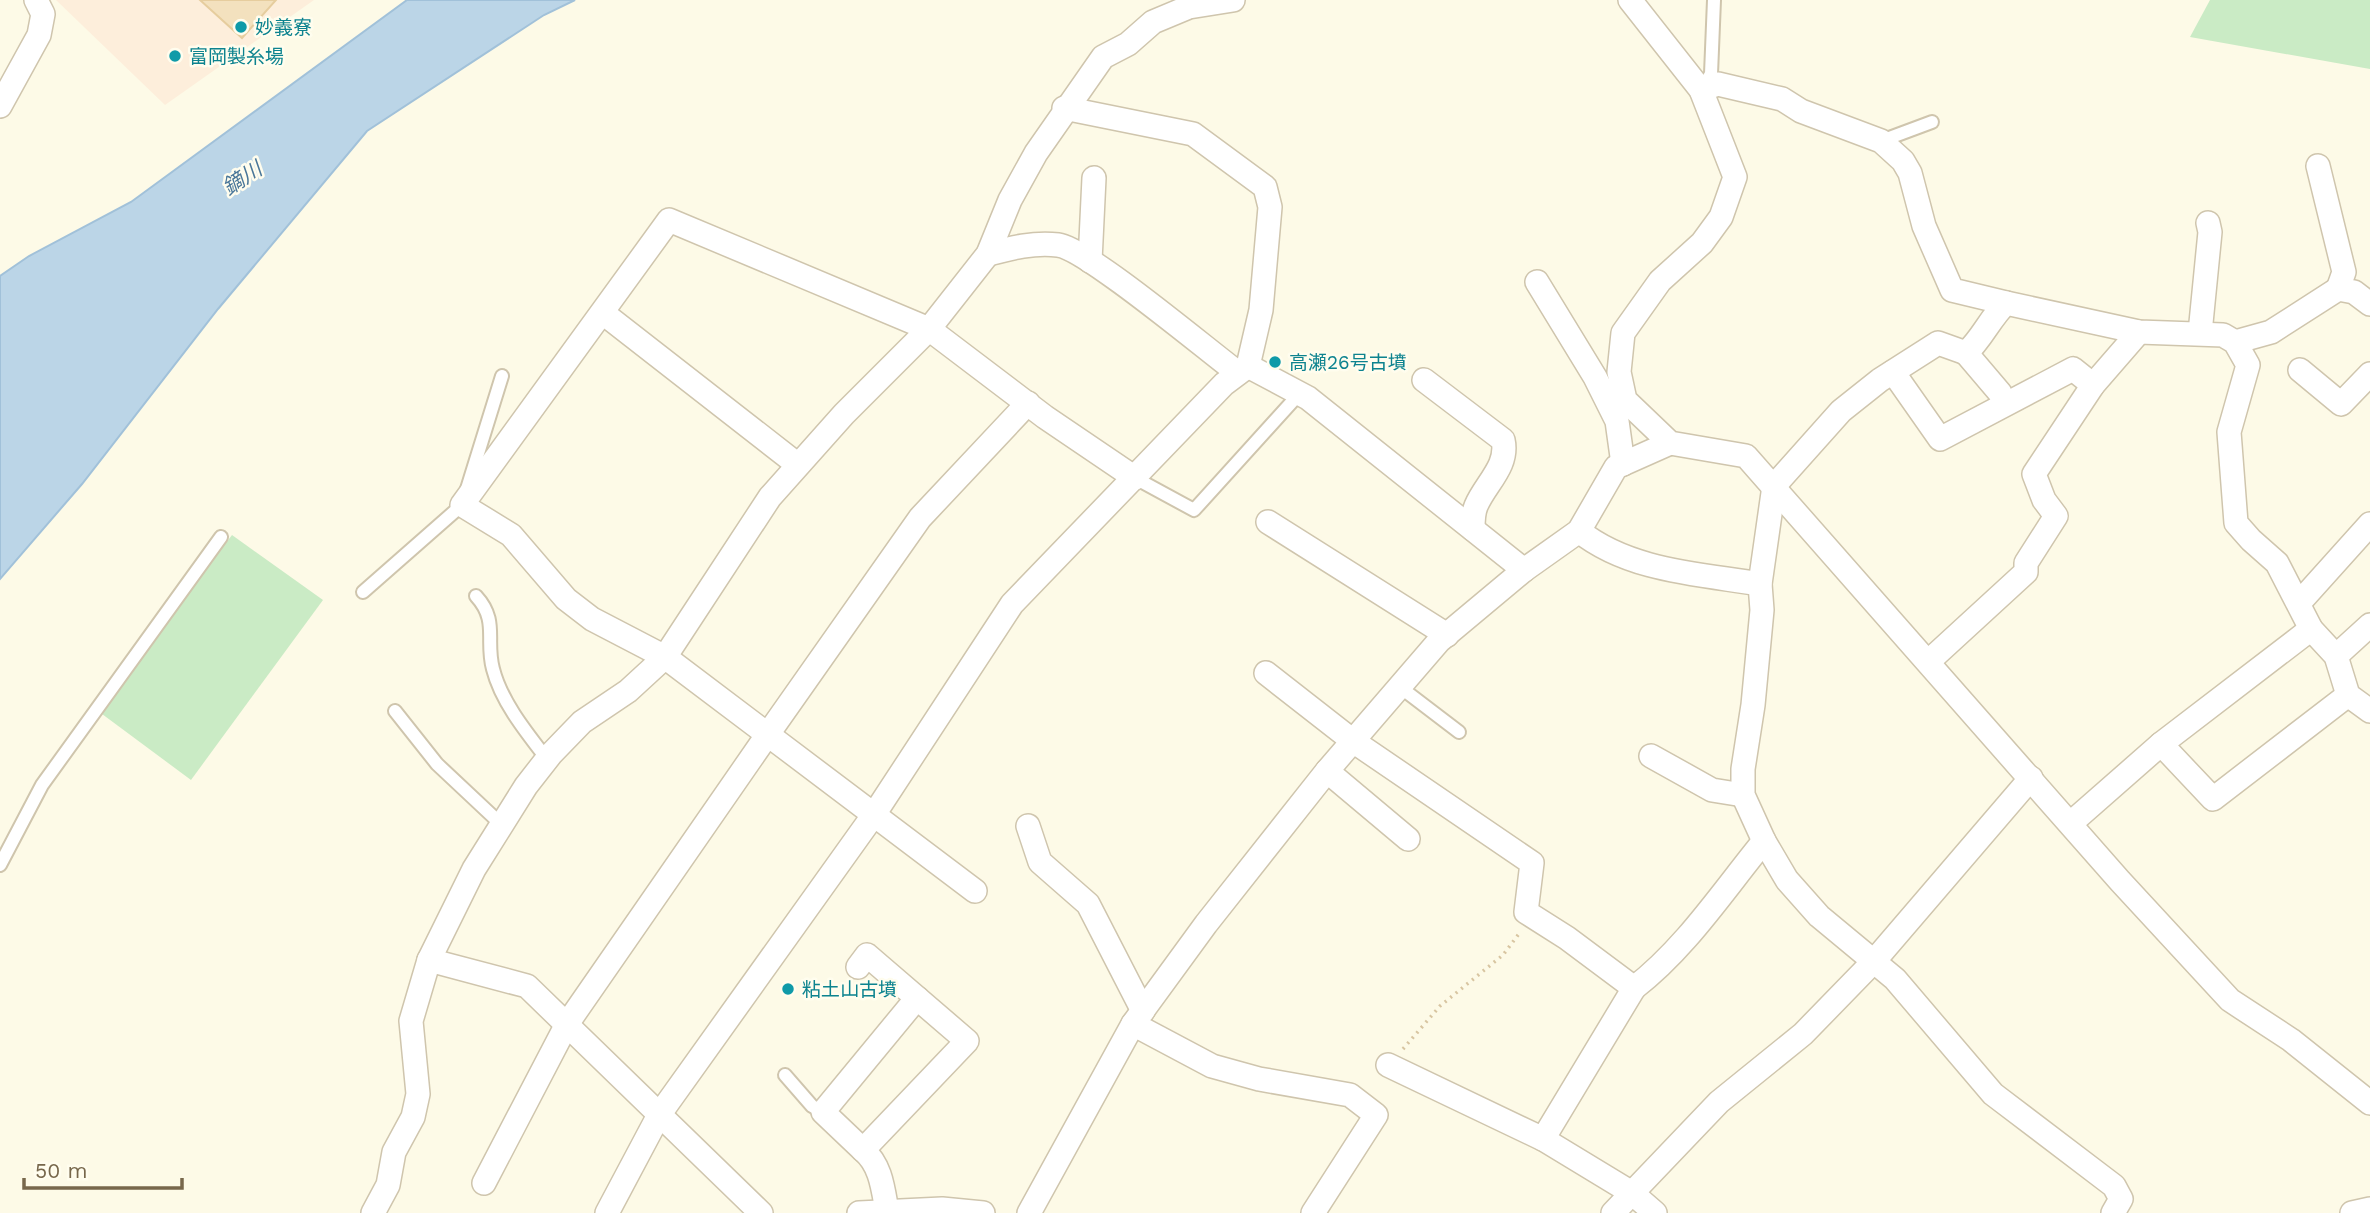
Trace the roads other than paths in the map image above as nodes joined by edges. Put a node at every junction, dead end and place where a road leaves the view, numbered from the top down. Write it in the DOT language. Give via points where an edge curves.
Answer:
graph roads {
  1 [pos="36,0"];
  2 [pos="1233,0"];
  3 [pos="1630,0"];
  4 [pos="1714,0"];
  5 [pos="1702,90"];
  6 [pos="0,106"];
  7 [pos="1064,108"];
  8 [pos="1932,122"];
  9 [pos="1881,141"];
  10 [pos="2318,166"];
  11 [pos="1094,178"];
  12 [pos="2207,223"];
  13 [pos="988,254"];
  14 [pos="1090,261"];
  15 [pos="1537,282"];
  16 [pos="2338,289"];
  17 [pos="2006,303"];
  18 [pos="2370,304"];
  19 [pos="603,313"];
  20 [pos="929,330"];
  21 [pos="2139,332"];
  22 [pos="2200,333"];
  23 [pos="2235,342"];
  24 [pos="1966,353"];
  25 [pos="1243,370"];
  26 [pos="2300,370"];
  27 [pos="1893,372"];
  28 [pos="2370,374"];
  29 [pos="502,376"];
  30 [pos="1424,380"];
  31 [pos="2093,385"];
  32 [pos="1300,393"];
  33 [pos="1028,403"];
  34 [pos="2004,403"];
  35 [pos="1670,443"];
  36 [pos="1623,464"];
  37 [pos="798,465"];
  38 [pos="1135,478"];
  39 [pos="1774,486"];
  40 [pos="462,505"];
  41 [pos="1268,522"];
  42 [pos="2370,524"];
  43 [pos="1472,529"];
  44 [pos="1579,531"];
  45 [pos="221,537"];
  46 [pos="1524,570"];
  47 [pos="1760,583"];
  48 [pos="363,592"];
  49 [pos="476,596"];
  50 [pos="2300,603"];
  51 [pos="2370,625"];
  52 [pos="2311,629"];
  53 [pos="1447,635"];
  54 [pos="2336,656"];
  55 [pos="665,657"];
  56 [pos="1929,661"];
  57 [pos="1266,673"];
  58 [pos="1400,687"];
  59 [pos="2348,695"];
  60 [pos="394,711"];
  61 [pos="2370,711"];
  62 [pos="1459,732"];
  63 [pos="768,734"];
  64 [pos="1353,741"];
  65 [pos="2161,744"];
  66 [pos="1651,756"];
  67 [pos="547,758"];
  68 [pos="1327,771"];
  69 [pos="2031,778"];
  70 [pos="1744,795"];
  71 [pos="875,813"];
  72 [pos="2071,823"];
  73 [pos="502,825"];
  74 [pos="1028,826"];
  75 [pos="1408,839"];
  76 [pos="1764,841"];
  77 [pos="0,865"];
  78 [pos="975,891"];
  79 [pos="429,960"];
  80 [pos="1875,960"];
  81 [pos="858,967"];
  82 [pos="1634,988"];
  83 [pos="917,998"];
  84 [pos="1138,1017"];
  85 [pos="567,1024"];
  86 [pos="1388,1066"];
  87 [pos="785,1075"];
  88 [pos="2370,1103"];
  89 [pos="823,1112"];
  90 [pos="659,1115"];
  91 [pos="1543,1139"];
  92 [pos="863,1150"];
  93 [pos="484,1183"];
  94 [pos="1632,1193"];
  95 [pos="2370,1209"];
  96 [pos="887,1211"];
  97 [pos="1316,1212"];
  98 [pos="373,1213"];
  99 [pos="607,1213"];
  100 [pos="761,1213"];
  101 [pos="859,1213"];
  102 [pos="983,1213"];
  103 [pos="1029,1213"];
  104 [pos="1613,1213"];
  105 [pos="1655,1213"];
  106 [pos="2113,1213"];
  107 [pos="2352,1213"];
  1 -- 6 [label="street" via="43,14 38,34"];
  2 -- 7 [label="street" via="1189,7 1153,22 1128,44 1103,57"];
  3 -- 5 [label="street"];
  4 -- 5 [label="lane" via="1711,74"];
  5 -- 9 [label="street" via="1717,84 1783,99 1801,111"];
  5 -- 35 [label="street" via="1735,177 1721,217 1702,243 1660,281 1623,333 1619,372 1625,400"];
  7 -- 13 [label="street" via="1010,200"];
  7 -- 25 [label="street" via="1192,134 1265,187 1270,206 1261,310"];
  8 -- 9 [label="lane"];
  9 -- 17 [label="street" via="1910,173 1923,226 1952,290"];
  10 -- 16 [label="street" via="2344,272"];
  11 -- 14 [label="street"];
  12 -- 22 [label="street" via="2210,232"];
  13 -- 14 [label="street" via="1025,245 1060,245"];
  13 -- 20 [label="street"];
  14 -- 25 [label="street"];
  15 -- 36 [label="street" via="1617,421"];
  16 -- 18 [label="street" via="2354,292"];
  16 -- 23 [label="street" via="2271,332"];
  17 -- 21 [label="street"];
  17 -- 24 [label="street"];
  19 -- 20 [label="street" via="670,220"];
  19 -- 37 [label="street"];
  19 -- 40 [label="street"];
  20 -- 33 [label="street"];
  20 -- 37 [label="street"];
  21 -- 22 [label="street"];
  21 -- 31 [label="street"];
  22 -- 23 [label="street" via="2223,335"];
  23 -- 50 [label="street" via="2248,365 2229,432 2236,523 2277,563"];
  24 -- 27 [label="street" via="1938,344"];
  24 -- 34 [label="street"];
  25 -- 32 [label="street"];
  25 -- 38 [label="street" via="1224,384"];
  26 -- 28 [label="street" via="2342,404"];
  27 -- 34 [label="street" via="1940,439"];
  27 -- 39 [label="street" via="1841,411"];
  29 -- 40 [label="lane"];
  30 -- 43 [label="street" via="1503,440 1500,466 1476,506"];
  31 -- 34 [label="street" via="2073,369"];
  31 -- 56 [label="street" via="2034,474 2056,516 2026,563 2026,572"];
  32 -- 38 [label="lane" via="1194,510"];
  32 -- 43 [label="street"];
  33 -- 38 [label="street"];
  33 -- 63 [label="street" via="920,518"];
  35 -- 36 [label="street"];
  35 -- 39 [label="street" via="1746,456"];
  36 -- 44 [label="street" via="1616,467"];
  37 -- 55 [label="street" via="769,497"];
  38 -- 71 [label="street" via="1012,604"];
  39 -- 47 [label="street"];
  39 -- 56 [label="street"];
  40 -- 48 [label="lane"];
  40 -- 55 [label="street" via="511,535 566,599 592,620"];
  41 -- 53 [label="street"];
  42 -- 50 [label="street"];
  43 -- 46 [label="street"];
  44 -- 46 [label="street"];
  44 -- 47 [label="street" via="1593,542 1656,567"];
  45 -- 77 [label="lane" via="42,785"];
  46 -- 53 [label="street"];
  47 -- 70 [label="street" via="1762,610 1742,769"];
  49 -- 67 [label="lane" via="488,610 492,667 502,696"];
  50 -- 52 [label="street"];
  51 -- 54 [label="street"];
  52 -- 54 [label="street"];
  52 -- 65 [label="street"];
  53 -- 58 [label="street"];
  54 -- 59 [label="street"];
  55 -- 63 [label="street"];
  55 -- 67 [label="street" via="628,691 582,722"];
  56 -- 69 [label="street"];
  57 -- 64 [label="street"];
  58 -- 62 [label="lane"];
  58 -- 64 [label="street"];
  59 -- 61 [label="street"];
  59 -- 65 [label="street" via="2213,799"];
  60 -- 73 [label="lane" via="437,764"];
  63 -- 71 [label="street"];
  63 -- 85 [label="street"];
  64 -- 68 [label="street"];
  64 -- 82 [label="street" via="1532,863 1526,912"];
  65 -- 72 [label="street"];
  66 -- 70 [label="street" via="1712,790"];
  67 -- 73 [label="street"];
  68 -- 75 [label="street"];
  68 -- 84 [label="street"];
  69 -- 72 [label="street"];
  69 -- 80 [label="street"];
  70 -- 76 [label="street"];
  71 -- 78 [label="street"];
  71 -- 90 [label="street"];
  72 -- 88 [label="street" via="2230,1000 2291,1040"];
  73 -- 79 [label="street" via="474,869"];
  74 -- 84 [label="street" via="1040,862 1088,904"];
  76 -- 80 [label="street" via="1787,880 1819,916"];
  76 -- 82 [label="street" via="1698,923"];
  79 -- 85 [label="street" via="527,986"];
  79 -- 98 [label="street" via="411,1021 418,1094 414,1117 394,1152 388,1185"];
  80 -- 94 [label="street" via="1802,1034 1719,1102"];
  80 -- 106 [label="street" via="1916,1001 1993,1094 2113,1186 2121,1199"];
  81 -- 83 [label="street" via="867,955"];
  82 -- 91 [label="street"];
  83 -- 89 [label="street"];
  83 -- 92 [label="street" via="967,1041"];
  84 -- 97 [label="street" via="1212,1066 1350,1095 1376,1115"];
  84 -- 103 [label="street"];
  85 -- 90 [label="street"];
  85 -- 93 [label="street"];
  86 -- 91 [label="street"];
  87 -- 89 [label="lane"];
  89 -- 92 [label="street"];
  90 -- 99 [label="street"];
  90 -- 100 [label="street"];
  91 -- 94 [label="street"];
  92 -- 96 [label="street" via="873,1158 882,1180"];
  94 -- 104 [label="street"];
  94 -- 105 [label="street"];
  95 -- 107 [label="street"];
  96 -- 101 [label="street"];
  96 -- 102 [label="street"];
}
